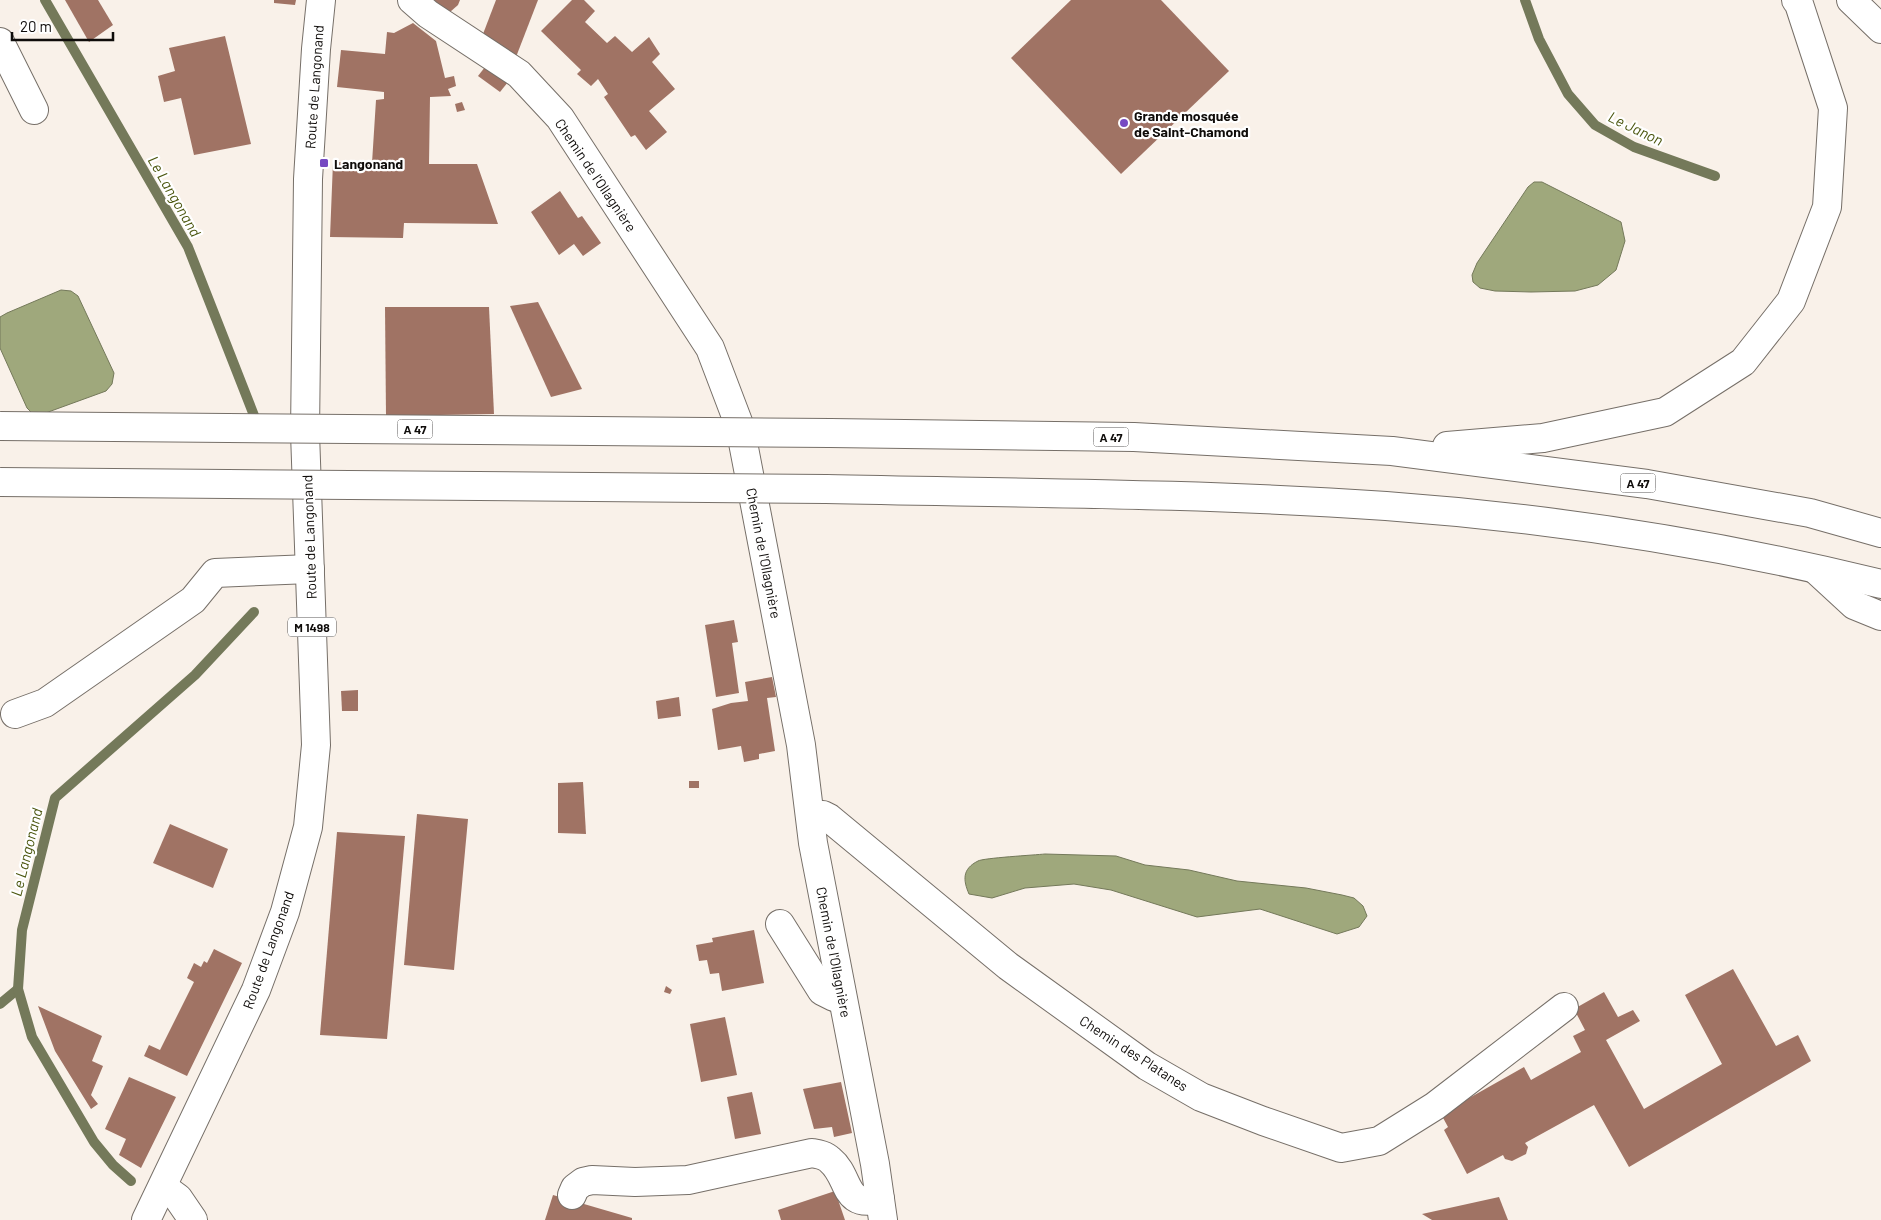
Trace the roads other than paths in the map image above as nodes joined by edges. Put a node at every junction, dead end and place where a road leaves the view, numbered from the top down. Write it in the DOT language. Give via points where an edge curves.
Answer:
graph roads {
  1 [pos="321,0"];
  2 [pos="412,0"];
  3 [pos="1796,0"];
  4 [pos="1851,0"];
  5 [pos="1881,29"];
  6 [pos="0,42"];
  7 [pos="34,110"];
  8 [pos="0,426"];
  9 [pos="1392,451"];
  10 [pos="0,482"];
  11 [pos="1881,533"];
  12 [pos="1813,567"];
  13 [pos="310,569"];
  14 [pos="1881,584"];
  15 [pos="1881,616"];
  16 [pos="15,714"];
  17 [pos="810,815"];
  18 [pos="780,924"];
  19 [pos="842,996"];
  20 [pos="1564,1007"];
  21 [pos="163,1187"];
  22 [pos="572,1195"];
  23 [pos="881,1210"];
  24 [pos="146,1220"];
  25 [pos="193,1220"];
  1 -- 13 [label="main road, Route de Langonand / M 1498" via="308,180 305,433"];
  2 -- 17 [label="main road, Chemin de l'Ollagnière" via="519,74 560,118 710,348 740,427 801,745"];
  3 -- 9 [label="main road" via="1833,108 1827,207 1791,301 1743,362 1665,412 1543,438"];
  4 -- 5 [label="main road"];
  6 -- 7 [label="main road"];
  8 -- 9 [label="main road, A 47, bridge" via="1134,437"];
  9 -- 11 [label="main road, A 47" via="1647,484 1810,513"];
  10 -- 12 [label="main road, bridge" via="826,489 1216,497 1387,506 1563,523"];
  12 -- 14 [label="main road"];
  12 -- 15 [label="main road" via="1854,604"];
  13 -- 16 [label="main road" via="215,573 193,600 45,703"];
  13 -- 21 [label="main road, Route de Langonand / M 1498" via="316,745 308,827 285,912 256,990"];
  17 -- 19 [label="main road, Chemin de l'Ollagnière"];
  17 -- 20 [label="main road, Chemin des Platanes" via="829,818 1008,966 1147,1066 1201,1097 1341,1148 1379,1140 1435,1106"];
  18 -- 19 [label="main road" via="822,992 834,997"];
  19 -- 23 [label="main road, Chemin de l'Ollagnière"];
  21 -- 24 [label="main road, Route de Langonand / M 1498"];
  21 -- 25 [label="main road" via="178,1198"];
  22 -- 23 [label="main road" via="583,1182 592,1180 688,1180 812,1153 830,1159 852,1196"];
}
